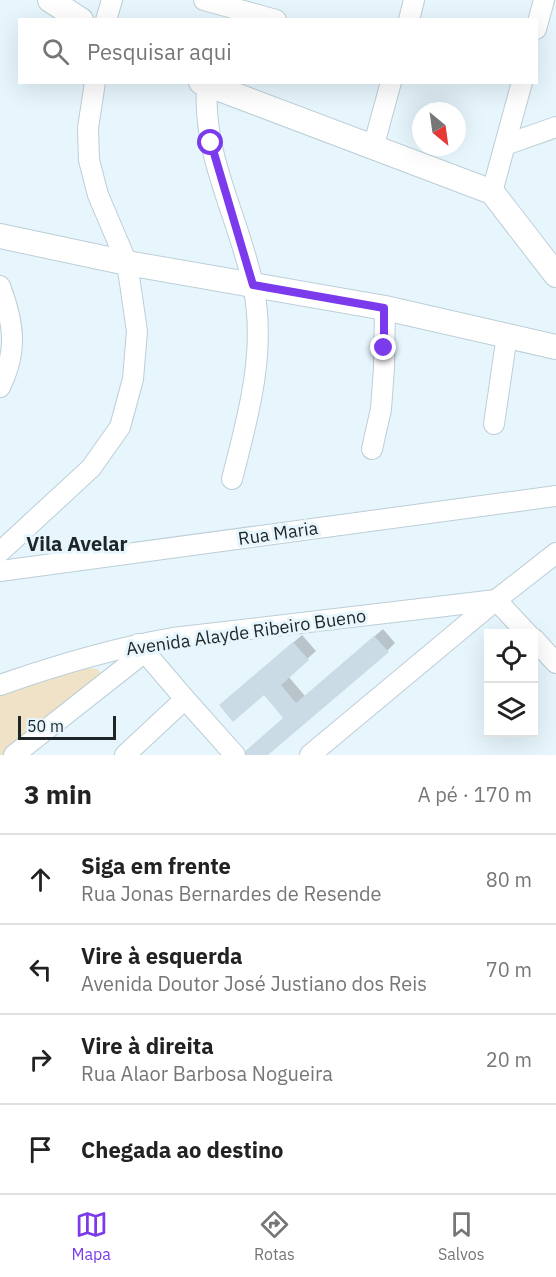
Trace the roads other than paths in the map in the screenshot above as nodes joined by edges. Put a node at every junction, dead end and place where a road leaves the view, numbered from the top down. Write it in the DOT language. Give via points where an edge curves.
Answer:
graph roads {
  1 [pos="50,0"];
  2 [pos="112,0"];
  3 [pos="204,0"];
  4 [pos="414,0"];
  5 [pos="544,0"];
  6 [pos="78,18"];
  7 [pos="107,18"];
  8 [pos="269,18"];
  9 [pos="409,18"];
  10 [pos="538,25"];
  11 [pos="95,84"];
  12 [pos="204,84"];
  13 [pos="391,84"];
  14 [pos="521,84"];
  15 [pos="556,127"];
  16 [pos="505,145"];
  17 [pos="373,148"];
  18 [pos="492,192"];
  19 [pos="0,236"];
  20 [pos="127,263"];
  21 [pos="556,275"];
  22 [pos="253,285"];
  23 [pos="0,286"];
  24 [pos="384,308"];
  25 [pos="507,335"];
  26 [pos="556,347"];
  27 [pos="0,387"];
  28 [pos="494,424"];
  29 [pos="372,449"];
  30 [pos="232,479"];
  31 [pos="556,495"];
  32 [pos="0,552"];
  33 [pos="556,554"];
  34 [pos="0,571"];
  35 [pos="496,600"];
  36 [pos="524,629"];
  37 [pos="538,643"];
  38 [pos="142,647"];
  39 [pos="556,663"];
  40 [pos="0,685"];
  41 [pos="185,699"];
  42 [pos="323,751"];
  43 [pos="14,755"];
  44 [pos="125,755"];
  45 [pos="235,755"];
  1 -- 6 [label="main road"];
  2 -- 7 [label="street"];
  3 -- 8 [label="street"];
  4 -- 9 [label="street"];
  5 -- 10 [label="street"];
  11 -- 20 [label="street" via="88,128 89,160 98,195"];
  12 -- 17 [label="main road"];
  12 -- 22 [label="street" via="213,157"];
  13 -- 17 [label="street"];
  14 -- 16 [label="street"];
  15 -- 16 [label="street"];
  16 -- 18 [label="street"];
  17 -- 18 [label="main road"];
  18 -- 21 [label="main road"];
  19 -- 20 [label="main road"];
  20 -- 22 [label="main road"];
  20 -- 32 [label="street" via="137,331 134,380 120,428 91,468"];
  22 -- 24 [label="main road"];
  22 -- 30 [label="street" via="257,359"];
  23 -- 27 [label="street" via="13,338 10,368"];
  24 -- 25 [label="main road"];
  24 -- 29 [label="street" via="381,409"];
  25 -- 26 [label="main road"];
  25 -- 28 [label="street"];
  31 -- 34 [label="street, Rua Maria"];
  33 -- 35 [label="street"];
  35 -- 36 [label="street"];
  35 -- 38 [label="street, Avenida Alayde Ribeiro Bueno" via="173,638"];
  35 -- 42 [label="street"];
  37 -- 39 [label="street"];
  38 -- 40 [label="street, Avenida Alayde Ribeiro Bueno" via="54,666"];
  38 -- 41 [label="street"];
  38 -- 43 [label="street"];
  41 -- 44 [label="street"];
  41 -- 45 [label="street"];
}
